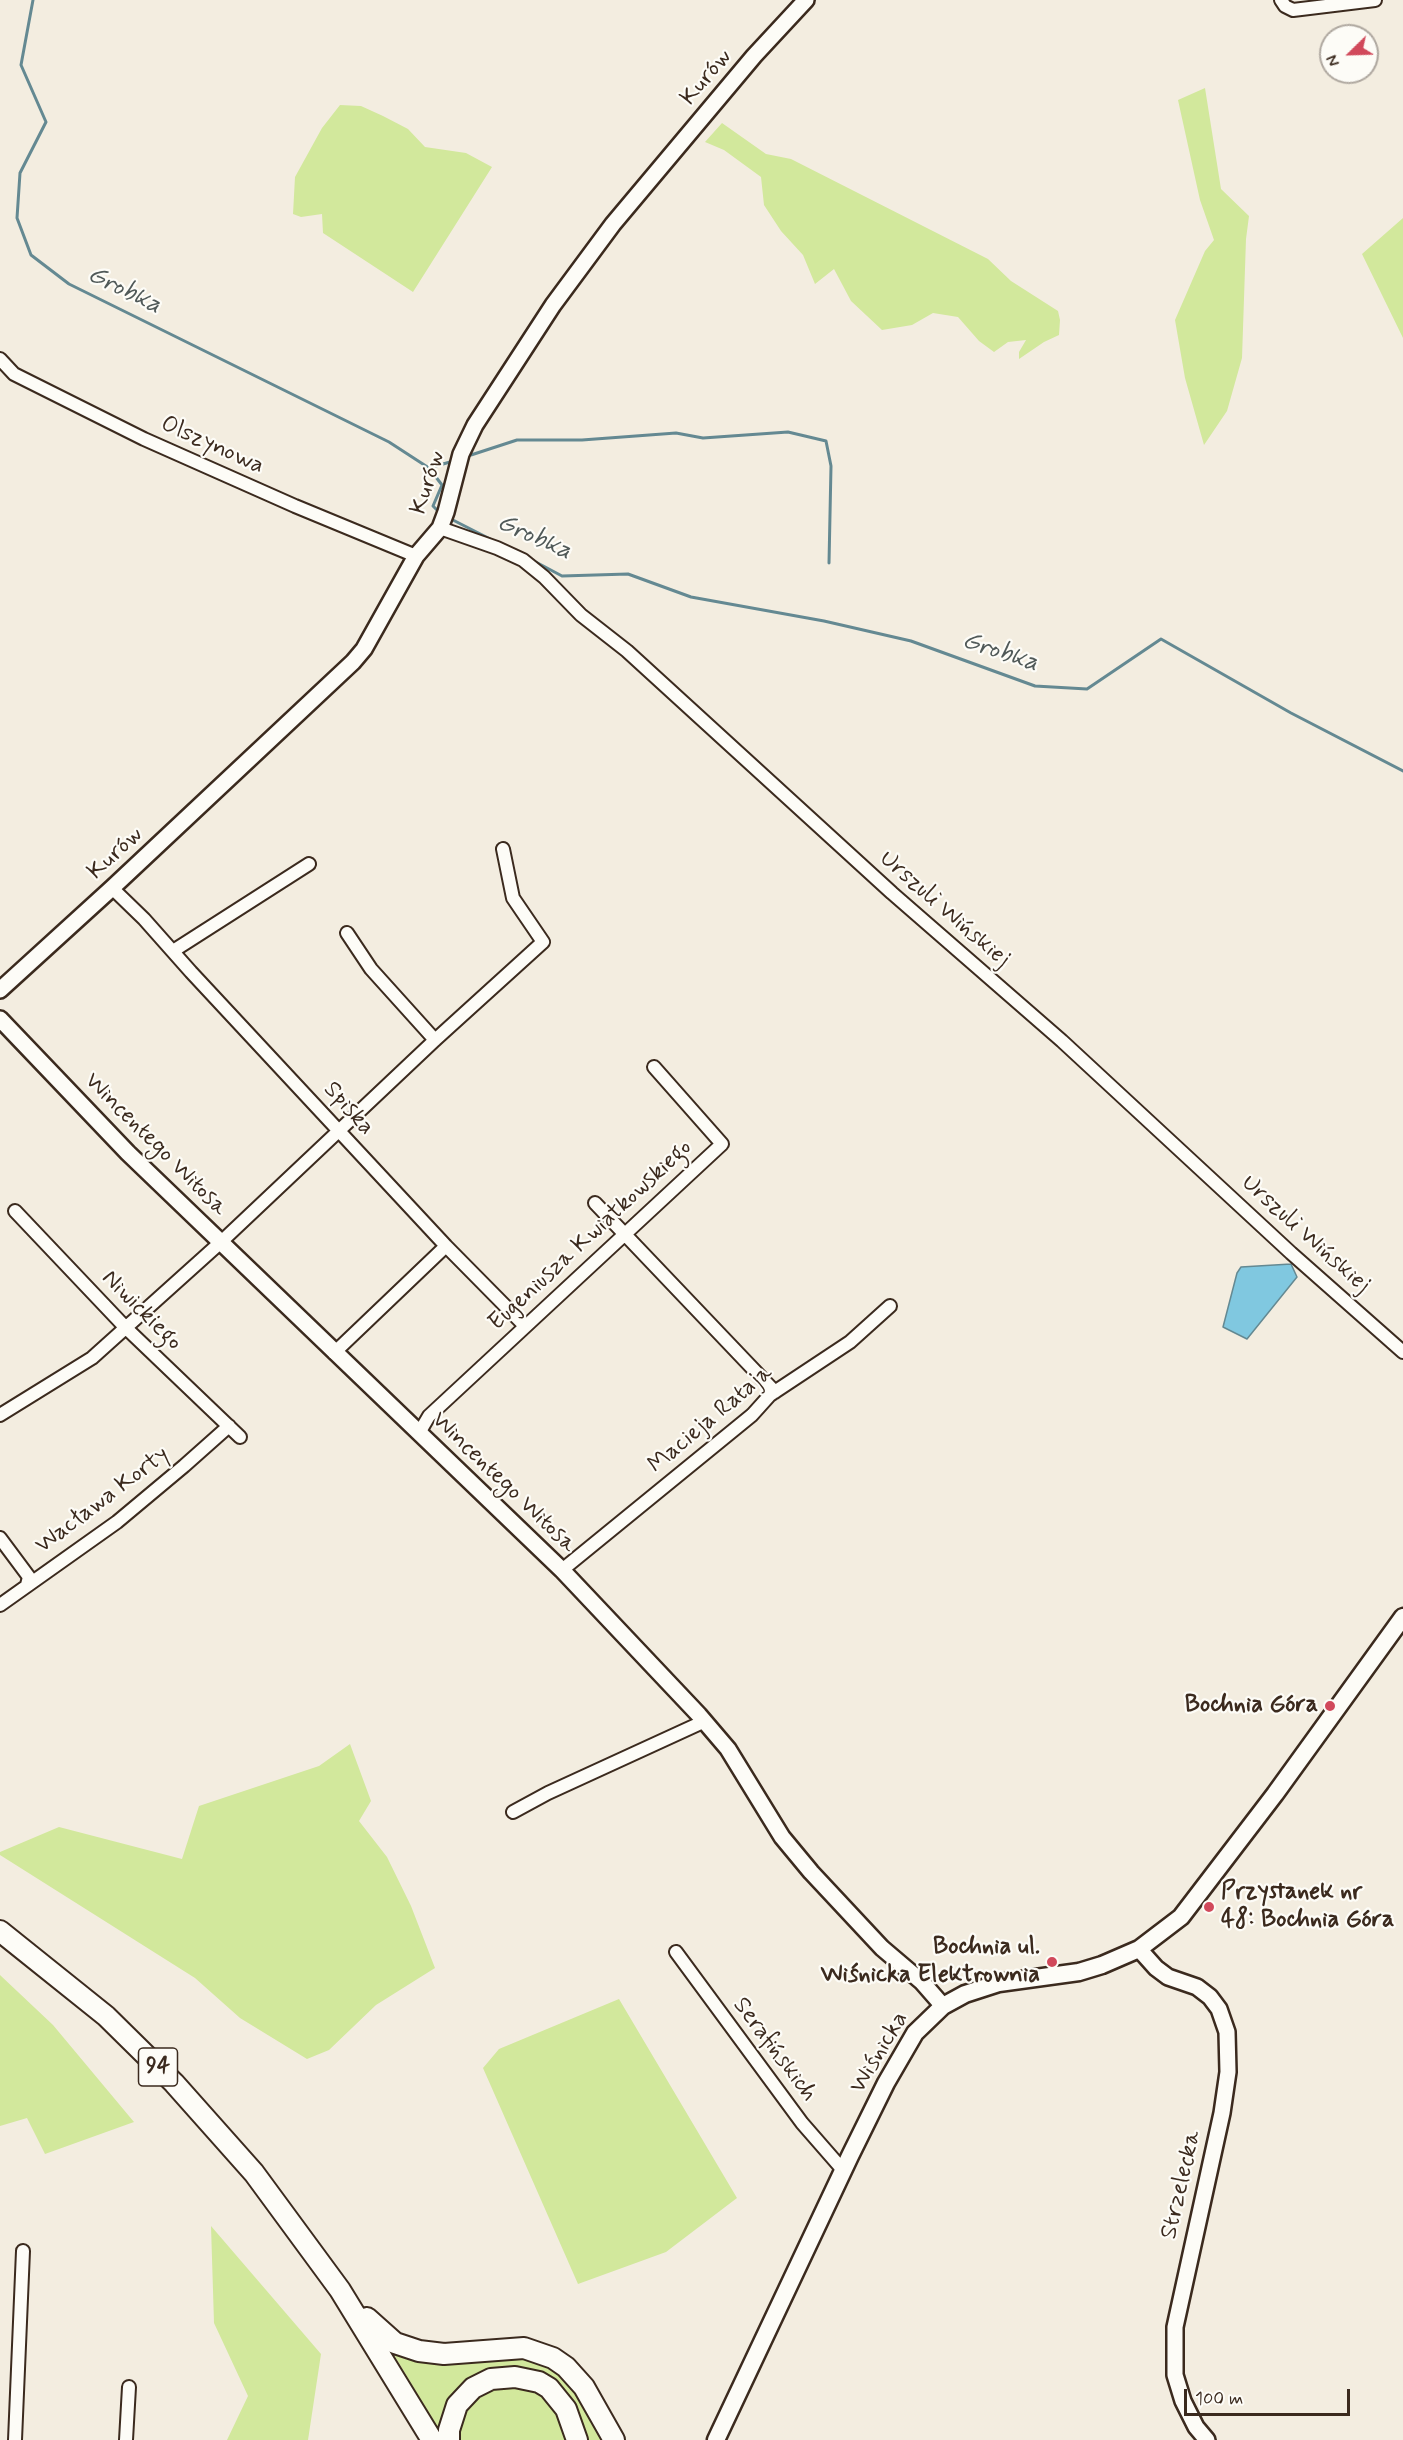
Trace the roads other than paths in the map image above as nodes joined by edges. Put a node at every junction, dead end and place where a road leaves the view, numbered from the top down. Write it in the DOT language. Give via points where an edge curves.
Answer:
graph roads {
  1 [pos="806,0"];
  2 [pos="1281,0"];
  3 [pos="1375,0"];
  4 [pos="0,359"];
  5 [pos="443,521"];
  6 [pos="416,556"];
  7 [pos="503,849"];
  8 [pos="309,864"];
  9 [pos="112,888"];
  10 [pos="347,933"];
  11 [pos="172,951"];
  12 [pos="0,990"];
  13 [pos="0,1019"];
  14 [pos="435,1040"];
  15 [pos="654,1067"];
  16 [pos="338,1131"];
  17 [pos="595,1203"];
  18 [pos="15,1211"];
  19 [pos="626,1234"];
  20 [pos="221,1242"];
  21 [pos="446,1246"];
  22 [pos="890,1306"];
  23 [pos="525,1326"];
  24 [pos="125,1327"];
  25 [pos="1403,1352"];
  26 [pos="334,1353"];
  27 [pos="775,1392"];
  28 [pos="0,1415"];
  29 [pos="229,1426"];
  30 [pos="419,1433"];
  31 [pos="240,1437"];
  32 [pos="0,1538"];
  33 [pos="562,1570"];
  34 [pos="27,1585"];
  35 [pos="0,1605"];
  36 [pos="1403,1617"];
  37 [pos="705,1721"];
  38 [pos="513,1812"];
  39 [pos="0,1931"];
  40 [pos="1139,1949"];
  41 [pos="676,1952"];
  42 [pos="943,2006"];
  43 [pos="843,2170"];
  44 [pos="23,2251"];
  45 [pos="340,2290"];
  46 [pos="129,2387"];
  47 [pos="598,2410"];
  48 [pos="427,2434"];
  49 [pos="15,2440"];
  50 [pos="126,2440"];
  51 [pos="449,2440"];
  52 [pos="577,2440"];
  53 [pos="614,2440"];
  54 [pos="623,2440"];
  55 [pos="716,2440"];
  56 [pos="1207,2440"];
  1 -- 5 [label="street, Kurów" via="754,56 586,257 475,425 461,454"];
  2 -- 3 [label="street" via="1293,10"];
  4 -- 6 [label="street, Olszynowa" via="14,374 144,439"];
  5 -- 6 [label="street, Kurów"];
  5 -- 25 [label="street, Urszuli Wińskiej" via="523,560 544,577 581,615 627,651 892,893 1062,1041"];
  6 -- 9 [label="street, Kurów" via="353,662"];
  7 -- 14 [label="street" via="513,898 543,942"];
  8 -- 11 [label="street"];
  9 -- 11 [label="street, Spiska"];
  9 -- 12 [label="street, Kurów"];
  10 -- 14 [label="street" via="370,969"];
  11 -- 16 [label="street, Spiska"];
  13 -- 20 [label="street, Wincentego Witosa" via="128,1154"];
  14 -- 16 [label="street"];
  15 -- 19 [label="street, Eugeniusza Kwiatkowskiego" via="722,1144"];
  16 -- 20 [label="street"];
  16 -- 21 [label="street, Spiska"];
  17 -- 19 [label="street"];
  18 -- 24 [label="street, Niwickiego"];
  19 -- 23 [label="street, Eugeniusza Kwiatkowskiego"];
  19 -- 27 [label="street"];
  20 -- 24 [label="street"];
  20 -- 26 [label="street, Wincentego Witosa"];
  21 -- 23 [label="street, Spiska"];
  21 -- 26 [label="street"];
  22 -- 27 [label="street, Macieja Rataja" via="850,1342"];
  23 -- 30 [label="street, Eugeniusza Kwiatkowskiego" via="429,1416"];
  24 -- 28 [label="street" via="92,1358"];
  24 -- 29 [label="street, Niwickiego"];
  26 -- 30 [label="street, Wincentego Witosa"];
  27 -- 33 [label="street, Macieja Rataja"];
  29 -- 31 [label="street, Niwickiego"];
  29 -- 34 [label="street, Wacława Korty" via="117,1522"];
  30 -- 33 [label="street, Wincentego Witosa"];
  32 -- 34 [label="street" via="29,1577"];
  33 -- 37 [label="street, Wincentego Witosa"];
  34 -- 35 [label="street, Wacława Korty"];
  36 -- 40 [label="main road, Wiśnicka" via="1201,1893 1181,1917"];
  37 -- 38 [label="street"];
  37 -- 42 [label="street, Wincentego Witosa" via="728,1749 796,1855"];
  39 -- 45 [label="main road, 94" via="106,2016 174,2083 254,2173"];
  40 -- 42 [label="main road, Wiśnicka" via="1079,1972 999,1983"];
  40 -- 56 [label="street, Strzelecka" via="1168,1977 1197,1987 1210,1997 1219,2008 1227,2032 1228,2072 1222,2113 1174,2335 1176,2375 1183,2401"];
  41 -- 43 [label="street, Serafińskich" via="802,2122"];
  42 -- 43 [label="main road, Wiśnicka" via="915,2033"];
  43 -- 55 [label="main road, Wiśnicka"];
  44 -- 49 [label="street"];
  45 -- 47 [label="main road" via="384,2335 407,2348 444,2354 524,2348 553,2358 577,2378"];
  45 -- 48 [label="main road, 94"];
  46 -- 50 [label="street"];
  47 -- 53 [label="main road"];
  47 -- 54 [label="main road"];
  51 -- 52 [label="main road" via="457,2405 481,2383 502,2377 527,2378 549,2388 566,2409"];
}
